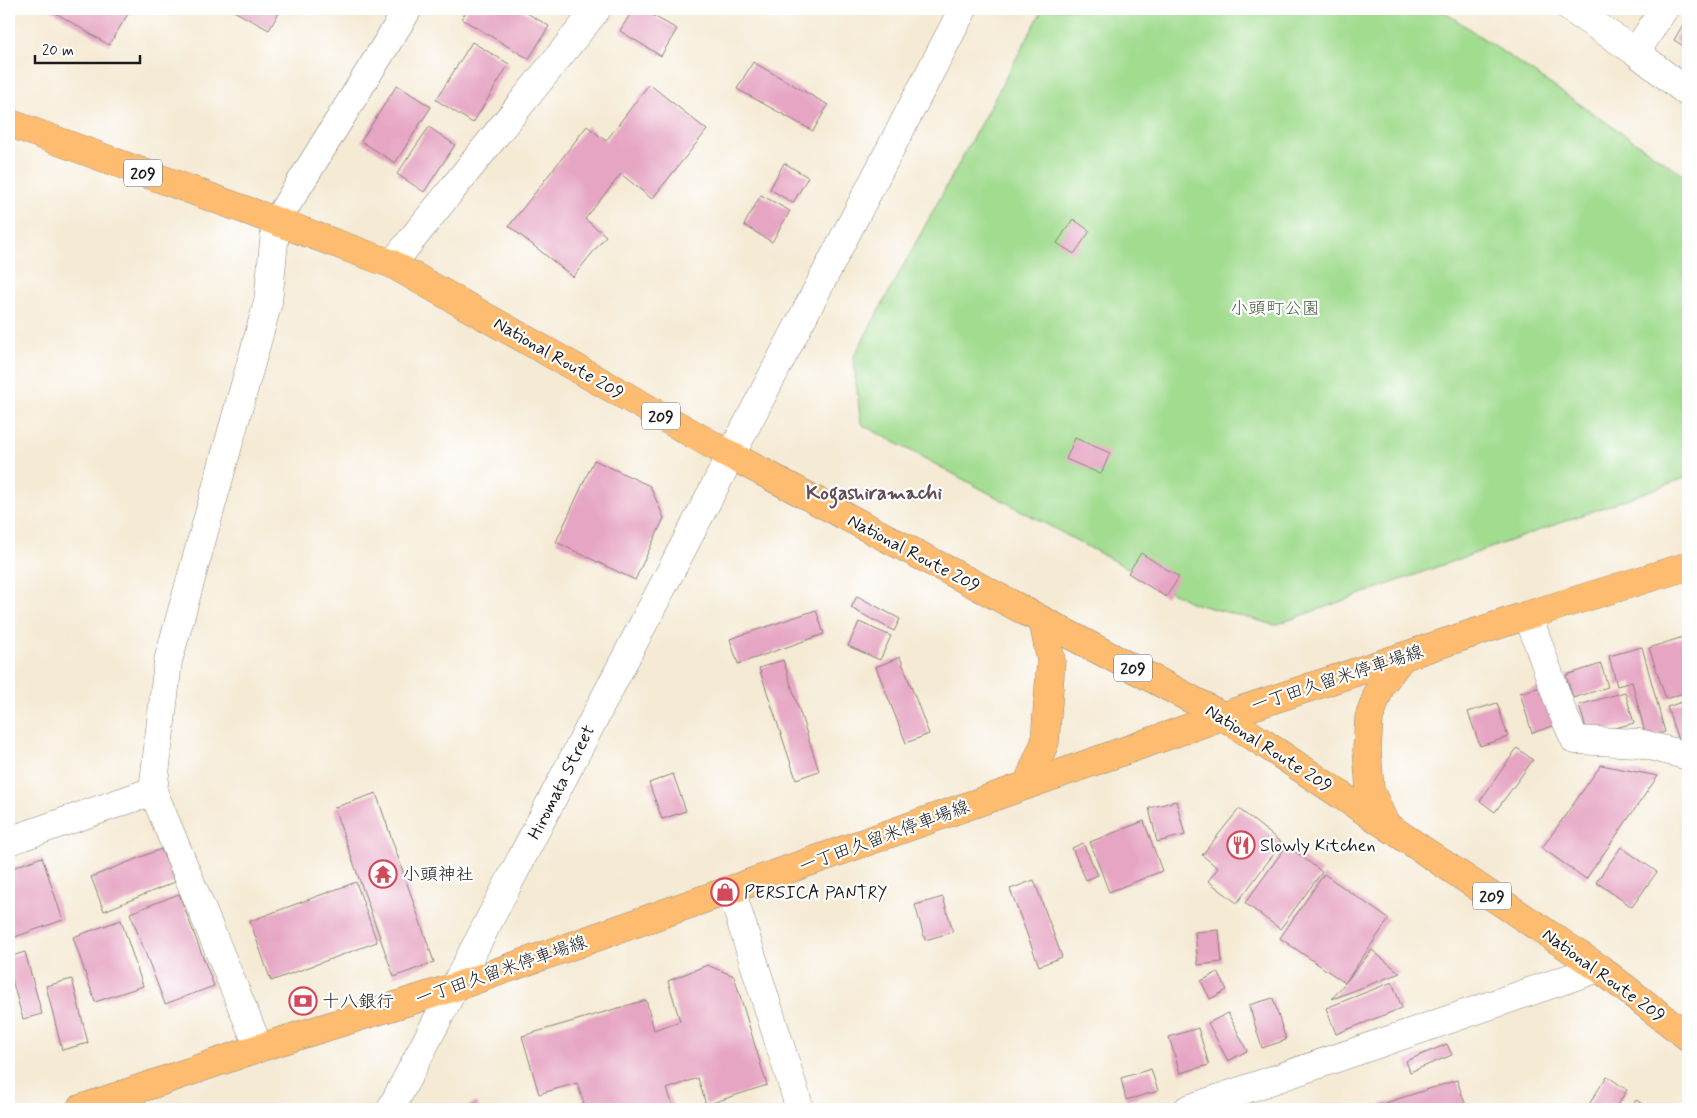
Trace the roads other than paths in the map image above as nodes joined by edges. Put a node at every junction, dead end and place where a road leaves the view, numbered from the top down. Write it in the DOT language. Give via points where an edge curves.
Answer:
graph roads {
  1 [pos="408,9"];
  2 [pos="597,9"];
  3 [pos="963,9"];
  4 [pos="1571,9"];
  5 [pos="1664,9"];
  6 [pos="1636,52"];
  7 [pos="1688,93"];
  8 [pos="9,123"];
  9 [pos="276,222"];
  10 [pos="392,264"];
  11 [pos="730,455"];
  12 [pos="1688,566"];
  13 [pos="1528,615"];
  14 [pos="1043,621"];
  15 [pos="1402,657"];
  16 [pos="1223,716"];
  17 [pos="1688,756"];
  18 [pos="1027,785"];
  19 [pos="153,791"];
  20 [pos="1385,824"];
  21 [pos="9,841"];
  22 [pos="731,890"];
  23 [pos="1599,968"];
  24 [pos="455,987"];
  25 [pos="1688,1037"];
  26 [pos="259,1048"];
  27 [pos="80,1109"];
  28 [pos="391,1109"];
  29 [pos="800,1109"];
  30 [pos="1188,1109"];
  1 -- 9 [label="street"];
  2 -- 10 [label="street"];
  3 -- 11 [label="street, Hiromata Street"];
  4 -- 6 [label="street"];
  5 -- 6 [label="street"];
  6 -- 7 [label="street"];
  8 -- 9 [label="main road, National Route 209 / 209"];
  9 -- 10 [label="main road, National Route 209 / 209"];
  9 -- 19 [label="street" via="268,302 168,661"];
  10 -- 11 [label="main road, National Route 209 / 209"];
  11 -- 14 [label="main road, National Route 209 / 209"];
  11 -- 24 [label="street, Hiromata Street"];
  12 -- 13 [label="main road, 一丁田久留米停車場線"];
  13 -- 15 [label="main road, 一丁田久留米停車場線"];
  13 -- 17 [label="street" via="1575,740 1639,743"];
  14 -- 16 [label="main road, National Route 209 / 209"];
  14 -- 18 [label="main road" via="1051,661 1045,742"];
  15 -- 16 [label="main road, 一丁田久留米停車場線"];
  15 -- 20 [label="main road" via="1381,685 1369,718 1366,750 1370,790"];
  16 -- 18 [label="main road, 一丁田久留米停車場線"];
  16 -- 20 [label="main road, National Route 209 / 209"];
  18 -- 22 [label="main road, 一丁田久留米停車場線"];
  19 -- 21 [label="street"];
  19 -- 26 [label="street"];
  20 -- 23 [label="main road, National Route 209 / 209"];
  22 -- 24 [label="main road, 一丁田久留米停車場線"];
  22 -- 29 [label="street"];
  23 -- 25 [label="main road, National Route 209 / 209"];
  23 -- 30 [label="street"];
  24 -- 26 [label="main road, 一丁田久留米停車場線"];
  24 -- 28 [label="street, Hiromata Street"];
  26 -- 27 [label="main road, 一丁田久留米停車場線"];
}
